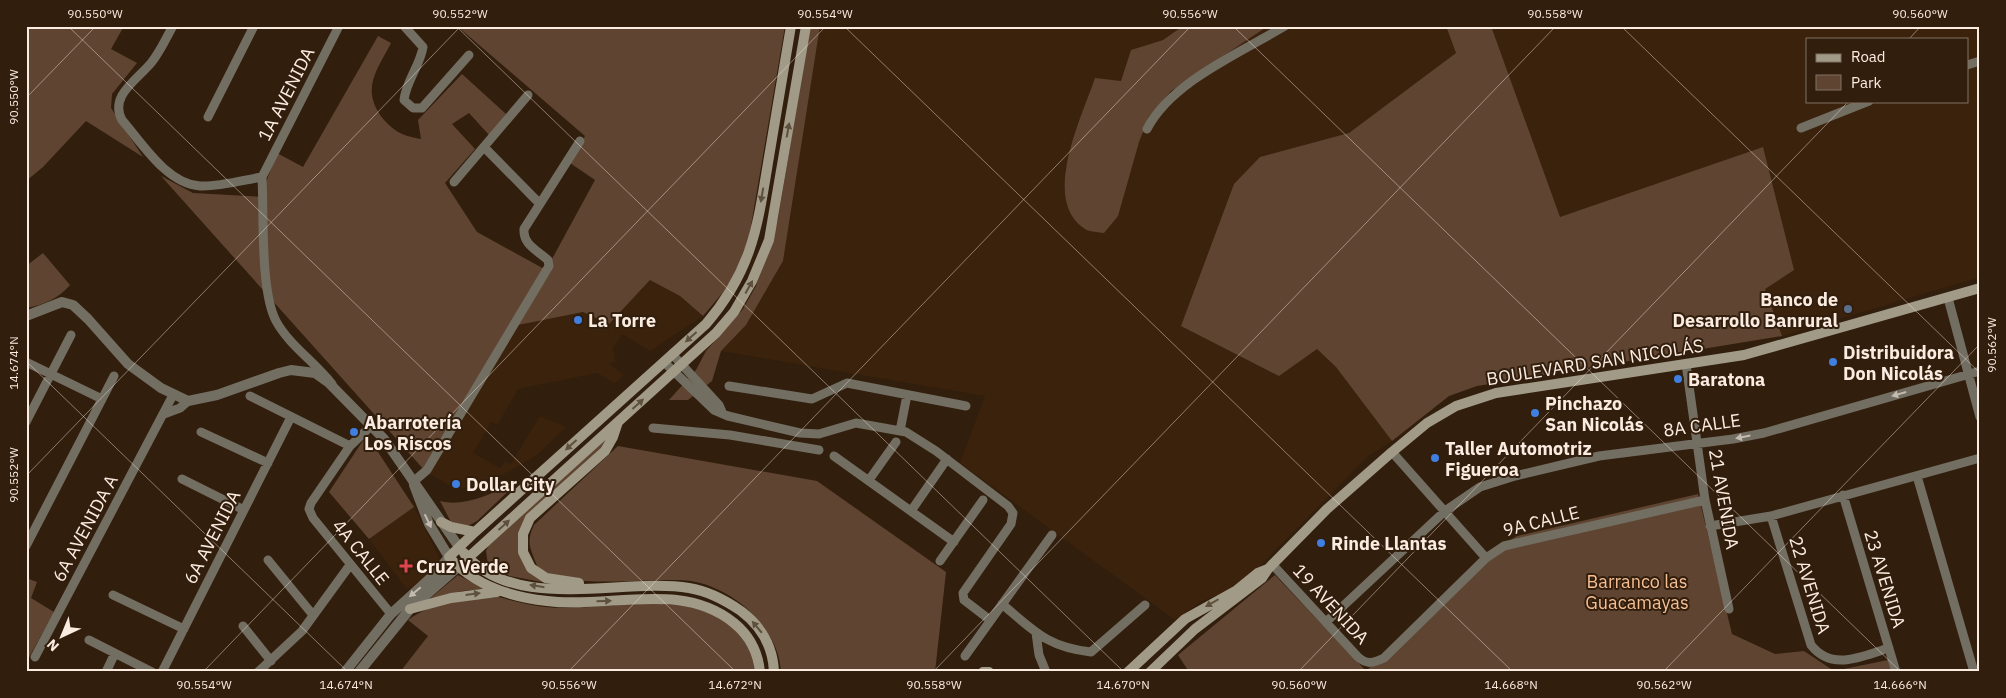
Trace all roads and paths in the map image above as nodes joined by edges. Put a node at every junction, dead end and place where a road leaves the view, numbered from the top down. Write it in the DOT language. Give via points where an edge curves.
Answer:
graph roads {
  1 [pos="172,26"];
  2 [pos="254,26"];
  3 [pos="340,26"];
  4 [pos="404,26"];
  5 [pos="791,26"];
  6 [pos="806,26"];
  7 [pos="1285,26"];
  8 [pos="469,55"];
  9 [pos="1980,61"];
  10 [pos="1968,65"];
  11 [pos="528,95"];
  12 [pos="1867,102"];
  13 [pos="208,117"];
  14 [pos="1801,128"];
  15 [pos="1147,129"];
  16 [pos="580,141"];
  17 [pos="484,147"];
  18 [pos="262,177"];
  19 [pos="454,182"];
  20 [pos="540,204"];
  21 [pos="1980,288"];
  22 [pos="1948,298"];
  23 [pos="26,316"];
  24 [pos="71,335"];
  25 [pos="668,358"];
  26 [pos="26,362"];
  27 [pos="1686,364"];
  28 [pos="678,368"];
  29 [pos="1980,371"];
  30 [pos="51,374"];
  31 [pos="1969,374"];
  32 [pos="114,376"];
  33 [pos="729,386"];
  34 [pos="173,395"];
  35 [pos="907,395"];
  36 [pos="250,396"];
  37 [pos="343,398"];
  38 [pos="102,399"];
  39 [pos="188,400"];
  40 [pos="966,406"];
  41 [pos="164,414"];
  42 [pos="291,417"];
  43 [pos="1980,418"];
  44 [pos="26,422"];
  45 [pos="618,422"];
  46 [pos="371,426"];
  47 [pos="653,428"];
  48 [pos="793,431"];
  49 [pos="900,431"];
  50 [pos="201,432"];
  51 [pos="896,442"];
  52 [pos="1697,442"];
  53 [pos="790,444"];
  54 [pos="350,446"];
  55 [pos="819,450"];
  56 [pos="1392,452"];
  57 [pos="834,456"];
  58 [pos="1980,458"];
  59 [pos="947,460"];
  60 [pos="268,463"];
  61 [pos="1917,476"];
  62 [pos="182,479"];
  63 [pos="869,480"];
  64 [pos="413,482"];
  65 [pos="1843,495"];
  66 [pos="983,500"];
  67 [pos="1705,500"];
  68 [pos="244,510"];
  69 [pos="911,510"];
  70 [pos="1445,510"];
  71 [pos="1771,516"];
  72 [pos="440,522"];
  73 [pos="1710,526"];
  74 [pos="475,532"];
  75 [pos="1052,535"];
  76 [pos="954,542"];
  77 [pos="26,546"];
  78 [pos="459,546"];
  79 [pos="449,557"];
  80 [pos="468,558"];
  81 [pos="1486,558"];
  82 [pos="268,560"];
  83 [pos="940,561"];
  84 [pos="350,565"];
  85 [pos="1270,566"];
  86 [pos="458,567"];
  87 [pos="622,588"];
  88 [pos="502,591"];
  89 [pos="113,595"];
  90 [pos="1002,604"];
  91 [pos="1146,605"];
  92 [pos="1729,608"];
  93 [pos="410,609"];
  94 [pos="391,614"];
  95 [pos="313,615"];
  96 [pos="990,620"];
  97 [pos="1326,622"];
  98 [pos="243,626"];
  99 [pos="184,629"];
  100 [pos="1039,636"];
  101 [pos="89,640"];
  102 [pos="1889,648"];
  103 [pos="115,654"];
  104 [pos="965,656"];
  105 [pos="35,657"];
  106 [pos="271,661"];
  107 [pos="1367,663"];
  108 [pos="106,672"];
  109 [pos="152,672"];
  110 [pos="162,672"];
  111 [pos="258,672"];
  112 [pos="345,672"];
  113 [pos="359,672"];
  114 [pos="760,672"];
  115 [pos="774,672"];
  116 [pos="982,672"];
  117 [pos="989,672"];
  118 [pos="1046,672"];
  119 [pos="1128,672"];
  120 [pos="1150,672"];
  121 [pos="1896,672"];
  122 [pos="1974,672"];
  1 -- 18 [label="street" via="150,64 124,92 118,105 122,120 168,172 191,184 202,186"];
  2 -- 13 [label="street"];
  3 -- 18 [label="street, 1A AVENIDA"];
  4 -- 8 [label="street" via="423,47 405,92 404,100 413,108 422,108"];
  5 -- 25 [label="main road, one-way" via="755,236 740,275 723,304"];
  28 -- 6 [label="main road, one-way" via="734,312 752,281 769,240"];
  7 -- 15 [label="street" via="1179,89 1154,116"];
  9 -- 10 [label="street"];
  11 -- 17 [label="street"];
  12 -- 14 [label="street"];
  16 -- 20 [label="street"];
  17 -- 19 [label="street"];
  17 -- 20 [label="street"];
  18 -- 37 [label="street" via="270,305 287,336 320,368"];
  20 -- 64 [label="street" via="524,229 524,236 528,244 548,260 549,266 427,470"];
  21 -- 22 [label="main road, BOULEVARD SAN NICOLÁS"];
  22 -- 27 [label="main road, BOULEVARD SAN NICOLÁS" via="1744,355"];
  22 -- 31 [label="street"];
  23 -- 34 [label="street" via="62,302 73,305 128,364"];
  24 -- 30 [label="street"];
  25 -- 28 [label="street"];
  25 -- 74 [label="main road, one-way"];
  26 -- 30 [label="street"];
  27 -- 52 [label="street, 21 AVENIDA"];
  27 -- 56 [label="main road, BOULEVARD SAN NICOLÁS" via="1477,398 1444,413"];
  45 -- 28 [label="main road, one-way"];
  28 -- 48 [label="street" via="714,410"];
  29 -- 31 [label="street, 8A CALLE"];
  30 -- 38 [label="street"];
  30 -- 44 [label="street"];
  31 -- 43 [label="street"];
  31 -- 52 [label="street, 8A CALLE, one-way" via="1764,433"];
  32 -- 38 [label="street"];
  33 -- 35 [label="street" via="812,399 847,383"];
  34 -- 39 [label="street"];
  34 -- 41 [label="street, 6A AVENIDA A"];
  35 -- 40 [label="street"];
  35 -- 49 [label="street"];
  36 -- 42 [label="street"];
  37 -- 39 [label="street" via="315,373 291,370 202,400"];
  37 -- 46 [label="street"];
  38 -- 77 [label="street"];
  39 -- 41 [label="street" via="180,408"];
  41 -- 105 [label="street, 6A AVENIDA A"];
  42 -- 54 [label="street"];
  42 -- 60 [label="street, 6A AVENIDA"];
  80 -- 45 [label="main road, one-way"];
  45 -- 87 [label="main road" via="605,450 530,518 522,543 526,561 546,578"];
  46 -- 54 [label="street"];
  46 -- 64 [label="street" via="393,450"];
  47 -- 53 [label="street"];
  48 -- 49 [label="street" via="819,434 856,422"];
  48 -- 53 [label="street"];
  49 -- 59 [label="street" via="912,434"];
  50 -- 60 [label="street"];
  51 -- 63 [label="street"];
  52 -- 67 [label="street, 21 AVENIDA"];
  52 -- 70 [label="street, 8A CALLE" via="1599,456 1508,478 1480,487"];
  53 -- 55 [label="street"];
  54 -- 84 [label="street, 4A CALLE" via="309,509"];
  56 -- 70 [label="street"];
  56 -- 85 [label="main road, BOULEVARD SAN NICOLÁS" via="1327,509"];
  57 -- 63 [label="street"];
  58 -- 61 [label="street"];
  59 -- 69 [label="street"];
  59 -- 96 [label="street" via="1013,513 1011,524 963,593 964,600"];
  60 -- 68 [label="street, 6A AVENIDA"];
  61 -- 65 [label="street"];
  61 -- 122 [label="street"];
  62 -- 68 [label="street"];
  63 -- 69 [label="street"];
  64 -- 72 [label="street"];
  64 -- 79 [label="street, one-way" via="429,524"];
  65 -- 71 [label="street"];
  65 -- 102 [label="street, 23 AVENIDA"];
  66 -- 76 [label="street"];
  67 -- 73 [label="street, 21 AVENIDA"];
  67 -- 81 [label="street, 9A CALLE" via="1512,543"];
  68 -- 99 [label="street, 6A AVENIDA"];
  69 -- 76 [label="street"];
  70 -- 81 [label="street"];
  70 -- 97 [label="street, 8A CALLE"];
  71 -- 73 [label="street"];
  71 -- 102 [label="street, 22 AVENIDA" via="1811,644 1825,658 1844,662"];
  72 -- 74 [label="main road"];
  72 -- 78 [label="street"];
  73 -- 92 [label="street, 21 AVENIDA"];
  74 -- 78 [label="main road"];
  75 -- 90 [label="street"];
  76 -- 83 [label="street"];
  78 -- 79 [label="main road"];
  78 -- 80 [label="main road"];
  79 -- 86 [label="main road"];
  79 -- 94 [label="street, one-way"];
  80 -- 86 [label="main road"];
  87 -- 80 [label="main road, one-way" via="558,589 521,583 497,577"];
  81 -- 107 [label="street, 9A CALLE" via="1384,658"];
  82 -- 95 [label="street"];
  84 -- 94 [label="street, 4A CALLE"];
  84 -- 95 [label="street"];
  85 -- 97 [label="street, 19 AVENIDA"];
  85 -- 119 [label="main road, BOULEVARD SAN NICOLÁS, one-way" via="1237,590 1185,620"];
  85 -- 120 [label="main road, BOULEVARD SAN NICOLÁS" via="1262,578 1195,630"];
  86 -- 88 [label="main road" via="477,581"];
  86 -- 93 [label="street"];
  115 -- 87 [label="main road, one-way" via="769,645 761,631 748,616 722,599 689,588"];
  93 -- 88 [label="main road, one-way" via="452,598"];
  88 -- 114 [label="main road, one-way" via="548,602 675,600 711,607 750,640 758,657"];
  89 -- 99 [label="street"];
  90 -- 96 [label="street"];
  90 -- 100 [label="street"];
  91 -- 100 [label="street" via="1091,652 1058,646"];
  93 -- 113 [label="street"];
  94 -- 112 [label="street"];
  95 -- 106 [label="street" via="302,631"];
  96 -- 104 [label="street"];
  97 -- 107 [label="street, 19 AVENIDA"];
  98 -- 106 [label="street"];
  99 -- 110 [label="street, 6A AVENIDA"];
  100 -- 118 [label="street" via="1039,654"];
  101 -- 103 [label="street"];
  102 -- 121 [label="street, 23 AVENIDA"];
  103 -- 108 [label="street"];
  103 -- 109 [label="street"];
  106 -- 111 [label="street"];
  116 -- 117 [label="main road"];
}
